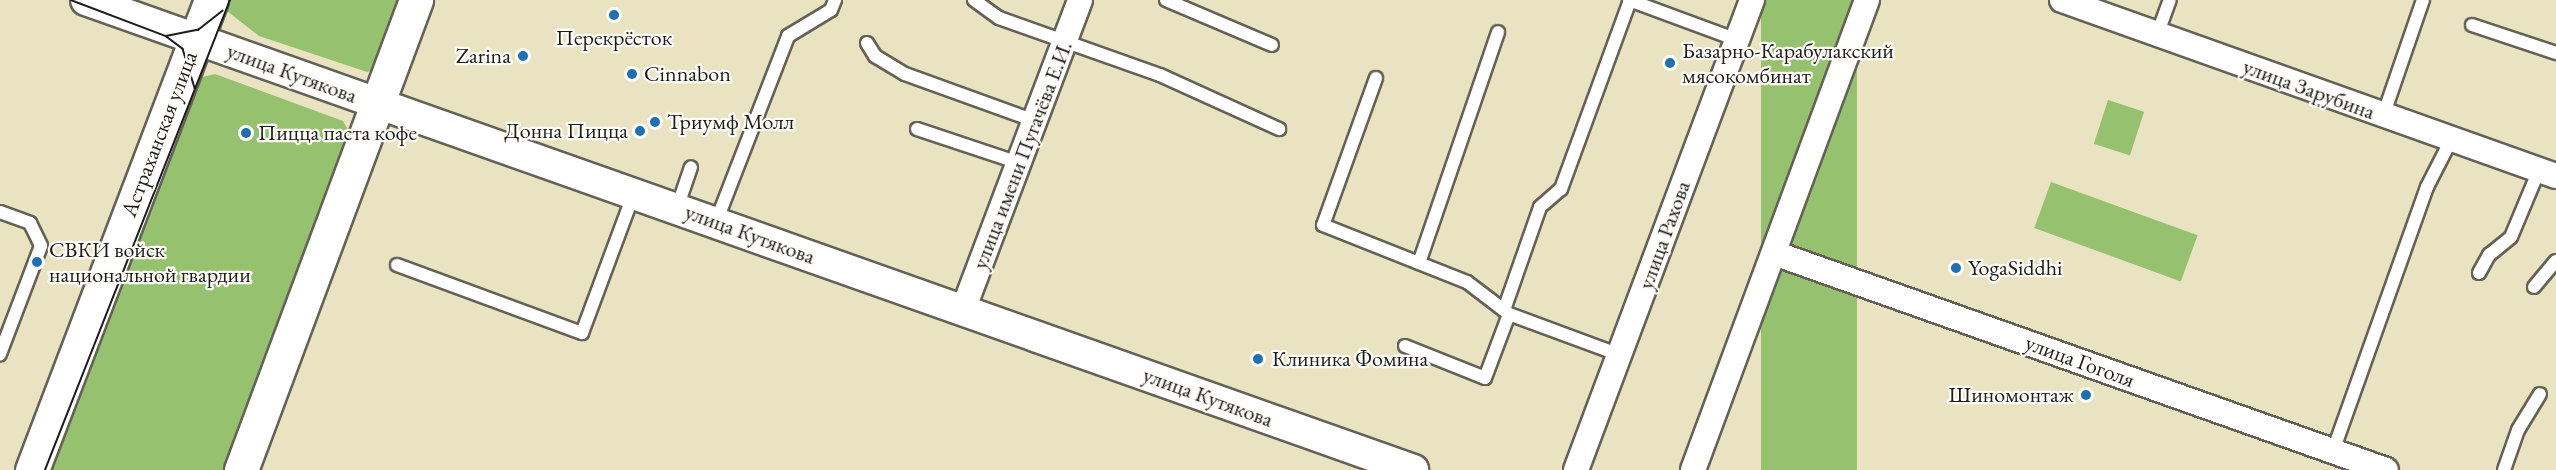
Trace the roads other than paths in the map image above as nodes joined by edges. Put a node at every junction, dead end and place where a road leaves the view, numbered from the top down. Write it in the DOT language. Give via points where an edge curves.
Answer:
graph roads {
  1 [pos="86,0"];
  2 [pos="212,0"];
  3 [pos="416,0"];
  4 [pos="835,0"];
  5 [pos="974,0"];
  6 [pos="1080,0"];
  7 [pos="1166,0"];
  8 [pos="1629,0"];
  9 [pos="1752,0"];
  10 [pos="1867,0"];
  11 [pos="2062,0"];
  12 [pos="2170,0"];
  13 [pos="2423,0"];
  14 [pos="2472,25"];
  15 [pos="1498,32"];
  16 [pos="2157,35"];
  17 [pos="195,38"];
  18 [pos="1065,39"];
  19 [pos="1737,40"];
  20 [pos="867,43"];
  21 [pos="1272,45"];
  22 [pos="2556,53"];
  23 [pos="1376,78"];
  24 [pos="378,104"];
  25 [pos="2383,116"];
  26 [pos="1035,121"];
  27 [pos="916,129"];
  28 [pos="1280,129"];
  29 [pos="2451,140"];
  30 [pos="1019,164"];
  31 [pos="691,167"];
  32 [pos="2547,173"];
  33 [pos="634,192"];
  34 [pos="677,208"];
  35 [pos="0,212"];
  36 [pos="716,222"];
  37 [pos="1774,253"];
  38 [pos="2556,261"];
  39 [pos="1419,263"];
  40 [pos="397,265"];
  41 [pos="2479,273"];
  42 [pos="2534,286"];
  43 [pos="963,310"];
  44 [pos="1506,312"];
  45 [pos="1405,346"];
  46 [pos="0,354"];
  47 [pos="1620,355"];
  48 [pos="2540,394"];
  49 [pos="2333,451"];
  50 [pos="32,470"];
  51 [pos="241,470"];
  52 [pos="1411,470"];
  53 [pos="1576,470"];
  54 [pos="1693,470"];
  55 [pos="2386,470"];
  56 [pos="2504,470"];
  1 -- 17 [label="street, улица Кутякова"];
  2 -- 17 [label="main road, Астраханская улица"];
  3 -- 24 [label="main road"];
  4 -- 36 [label="lane" via="831,10 788,36"];
  5 -- 18 [label="lane" via="999,18"];
  6 -- 18 [label="street, улица имени Пугачёва Е.И."];
  7 -- 21 [label="lane"];
  8 -- 19 [label="lane"];
  8 -- 44 [label="lane" via="1561,189 1540,207"];
  9 -- 19 [label="street, улица Рахова"];
  10 -- 37 [label="street"];
  11 -- 16 [label="street, улица Зарубина"];
  12 -- 16 [label="lane"];
  13 -- 25 [label="lane"];
  14 -- 22 [label="lane"];
  15 -- 39 [label="lane"];
  16 -- 25 [label="street, улица Зарубина"];
  17 -- 24 [label="street, улица Кутякова"];
  17 -- 50 [label="main road, Астраханская улица"];
  18 -- 26 [label="street, улица имени Пугачёва Е.И."];
  18 -- 28 [label="lane" via="1161,75"];
  19 -- 47 [label="street, улица Рахова"];
  20 -- 26 [label="lane" via="875,56 905,74"];
  23 -- 39 [label="lane" via="1323,225"];
  24 -- 33 [label="street, улица Кутякова"];
  24 -- 51 [label="main road"];
  25 -- 29 [label="street, улица Зарубина"];
  26 -- 30 [label="street, улица имени Пугачёва Е.И."];
  27 -- 30 [label="lane"];
  29 -- 32 [label="street, улица Зарубина"];
  29 -- 49 [label="lane" via="2427,187"];
  30 -- 43 [label="street, улица имени Пугачёва Е.И."];
  31 -- 34 [label="lane"];
  32 -- 41 [label="lane" via="2511,237 2489,255"];
  33 -- 34 [label="street, улица Кутякова"];
  33 -- 40 [label="lane" via="582,333"];
  34 -- 36 [label="street, улица Кутякова"];
  35 -- 46 [label="lane" via="30,223 41,246"];
  36 -- 43 [label="street, улица Кутякова"];
  37 -- 49 [label="street, улица Гоголя"];
  37 -- 54 [label="street"];
  38 -- 42 [label="lane"];
  39 -- 44 [label="lane" via="1467,282"];
  43 -- 52 [label="street, улица Кутякова"];
  44 -- 45 [label="lane" via="1485,378"];
  44 -- 47 [label="lane"];
  47 -- 53 [label="street, улица Рахова"];
  48 -- 56 [label="lane" via="2518,430"];
  49 -- 55 [label="street, улица Гоголя"];
}
